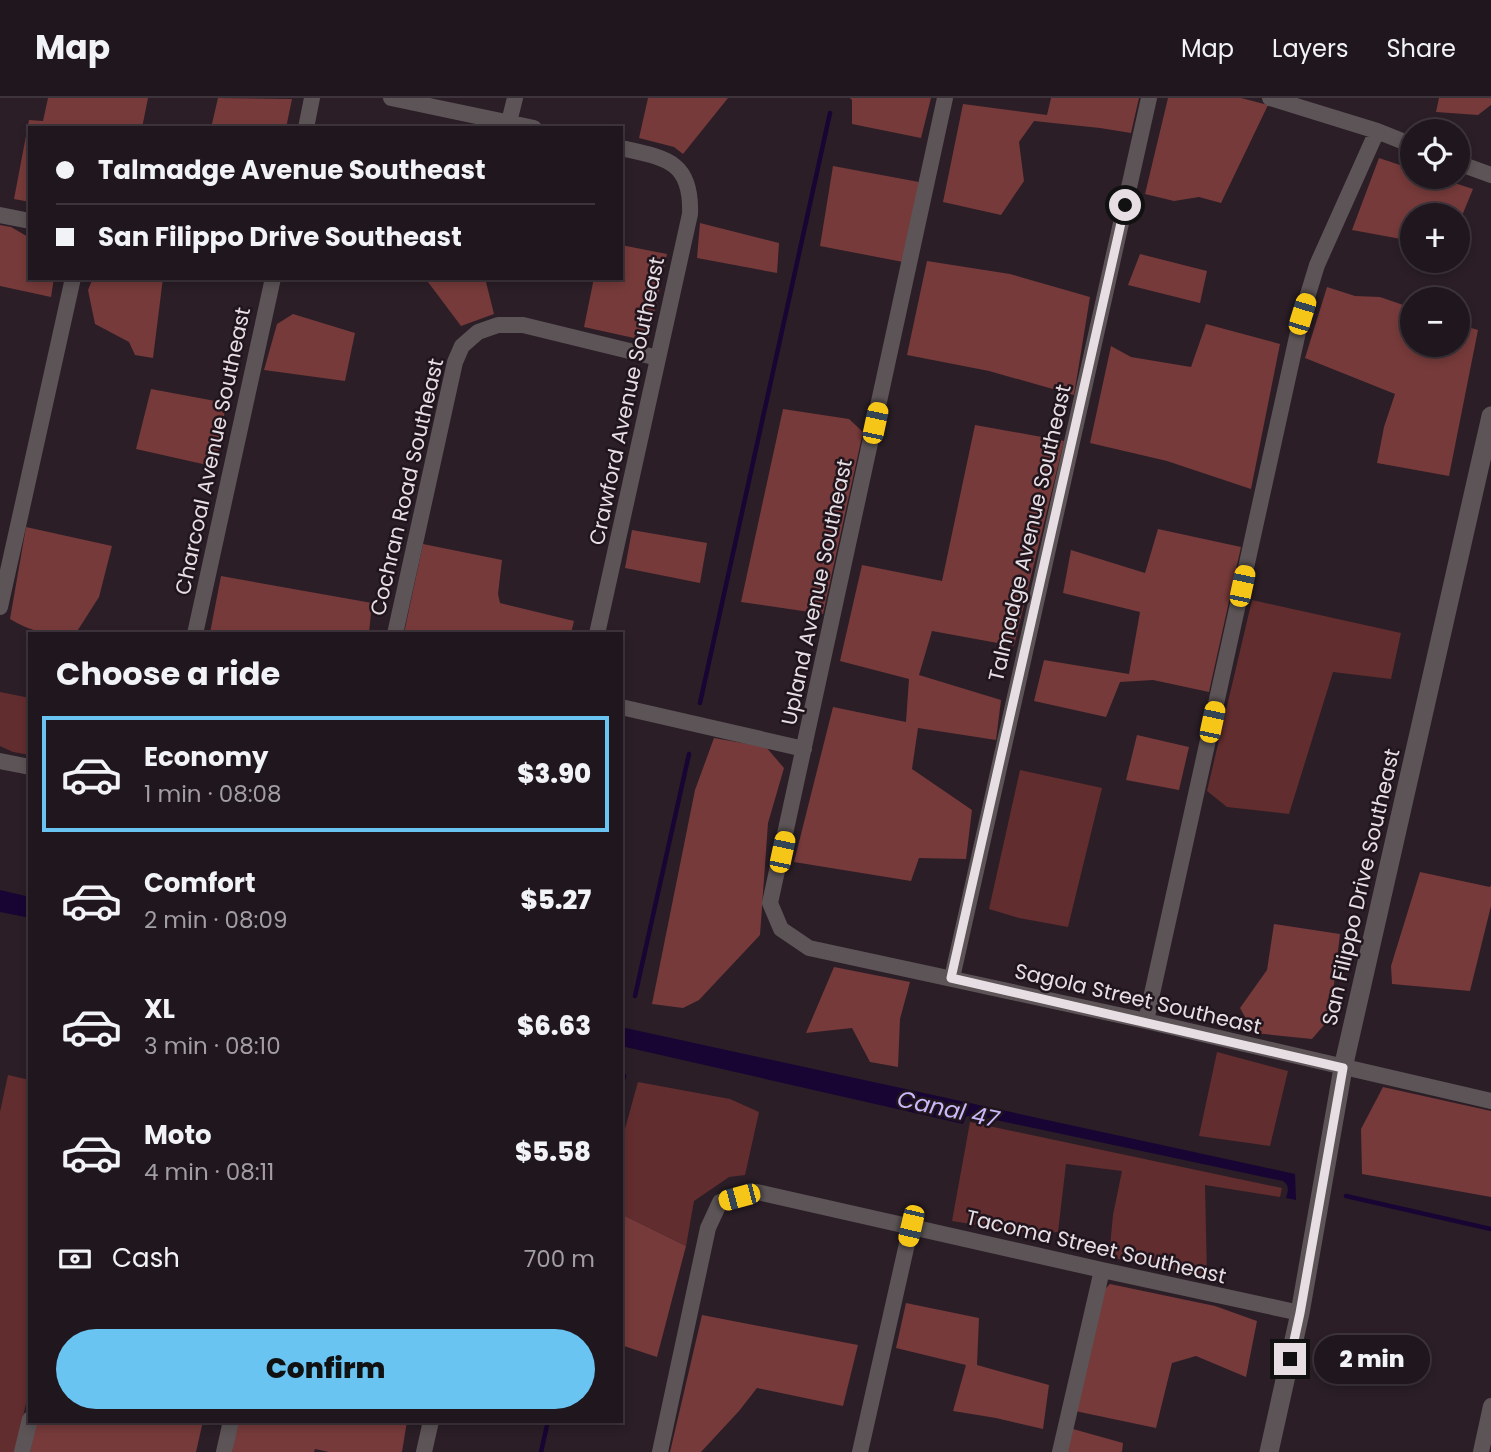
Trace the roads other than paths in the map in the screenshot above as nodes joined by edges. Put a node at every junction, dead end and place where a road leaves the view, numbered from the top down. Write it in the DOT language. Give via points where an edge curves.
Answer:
graph roads {
  1 [pos="312,98"];
  2 [pos="391,98"];
  3 [pos="515,98"];
  4 [pos="945,98"];
  5 [pos="1149,98"];
  6 [pos="1270,98"];
  7 [pos="509,122"];
  8 [pos="306,126"];
  9 [pos="526,126"];
  10 [pos="1377,131"];
  11 [pos="1400,140"];
  12 [pos="623,148"];
  13 [pos="1470,168"];
  14 [pos="1491,176"];
  15 [pos="0,215"];
  16 [pos="28,221"];
  17 [pos="73,280"];
  18 [pos="272,280"];
  19 [pos="658,358"];
  20 [pos="1491,416"];
  21 [pos="1488,444"];
  22 [pos="0,607"];
  23 [pos="195,632"];
  24 [pos="395,632"];
  25 [pos="597,632"];
  26 [pos="623,708"];
  27 [pos="804,748"];
  28 [pos="0,761"];
  29 [pos="28,767"];
  30 [pos="780,929"];
  31 [pos="951,978"];
  32 [pos="1146,1021"];
  33 [pos="1343,1068"];
  34 [pos="1491,1101"];
  35 [pos="911,1226"];
  36 [pos="1102,1270"];
  37 [pos="1300,1313"];
  38 [pos="1491,1406"];
  39 [pos="29,1423"];
  40 [pos="231,1423"];
  41 [pos="431,1423"];
  42 [pos="22,1452"];
  43 [pos="224,1452"];
  44 [pos="424,1452"];
  45 [pos="660,1452"];
  46 [pos="860,1452"];
  47 [pos="1060,1452"];
  48 [pos="1269,1452"];
  49 [pos="1481,1452"];
  1 -- 8 [label="street"];
  2 -- 7 [label="street"];
  3 -- 7 [label="street"];
  4 -- 27 [label="street, Upland Avenue Southeast"];
  5 -- 31 [label="street, Talmadge Avenue Southeast"];
  6 -- 10 [label="street"];
  7 -- 9 [label="street"];
  10 -- 11 [label="street"];
  10 -- 32 [label="street" via="1317,265 1302,314"];
  12 -- 19 [label="street, Crawford Avenue Southeast" via="670,162 685,177 690,194 690,214"];
  13 -- 14 [label="street"];
  15 -- 16 [label="street"];
  17 -- 22 [label="street"];
  18 -- 23 [label="street, Charcoal Avenue Southeast"];
  19 -- 24 [label="street, Cochran Road Southeast" via="523,326 498,325 478,332 462,346"];
  19 -- 25 [label="street, Crawford Avenue Southeast"];
  20 -- 21 [label="street, San Filippo Drive Southeast"];
  21 -- 33 [label="street, San Filippo Drive Southeast"];
  26 -- 27 [label="street"];
  27 -- 30 [label="street, Upland Avenue Southeast" via="770,903"];
  28 -- 29 [label="street"];
  30 -- 31 [label="street, Sagola Street Southeast" via="809,948"];
  31 -- 32 [label="street, Sagola Street Southeast"];
  32 -- 33 [label="street, Sagola Street Southeast"];
  33 -- 34 [label="street, Sagola Street Southeast"];
  33 -- 37 [label="street, San Filippo Drive Southeast"];
  35 -- 36 [label="street, Tacoma Street Southeast"];
  35 -- 45 [label="street, Tacoma Street Southeast" via="757,1192 720,1202 708,1228"];
  35 -- 46 [label="street"];
  36 -- 37 [label="street, Tacoma Street Southeast"];
  36 -- 47 [label="street"];
  37 -- 48 [label="street, San Filippo Drive Southeast"];
  38 -- 49 [label="street"];
  39 -- 42 [label="street"];
  40 -- 43 [label="street"];
  41 -- 44 [label="street"];
}
